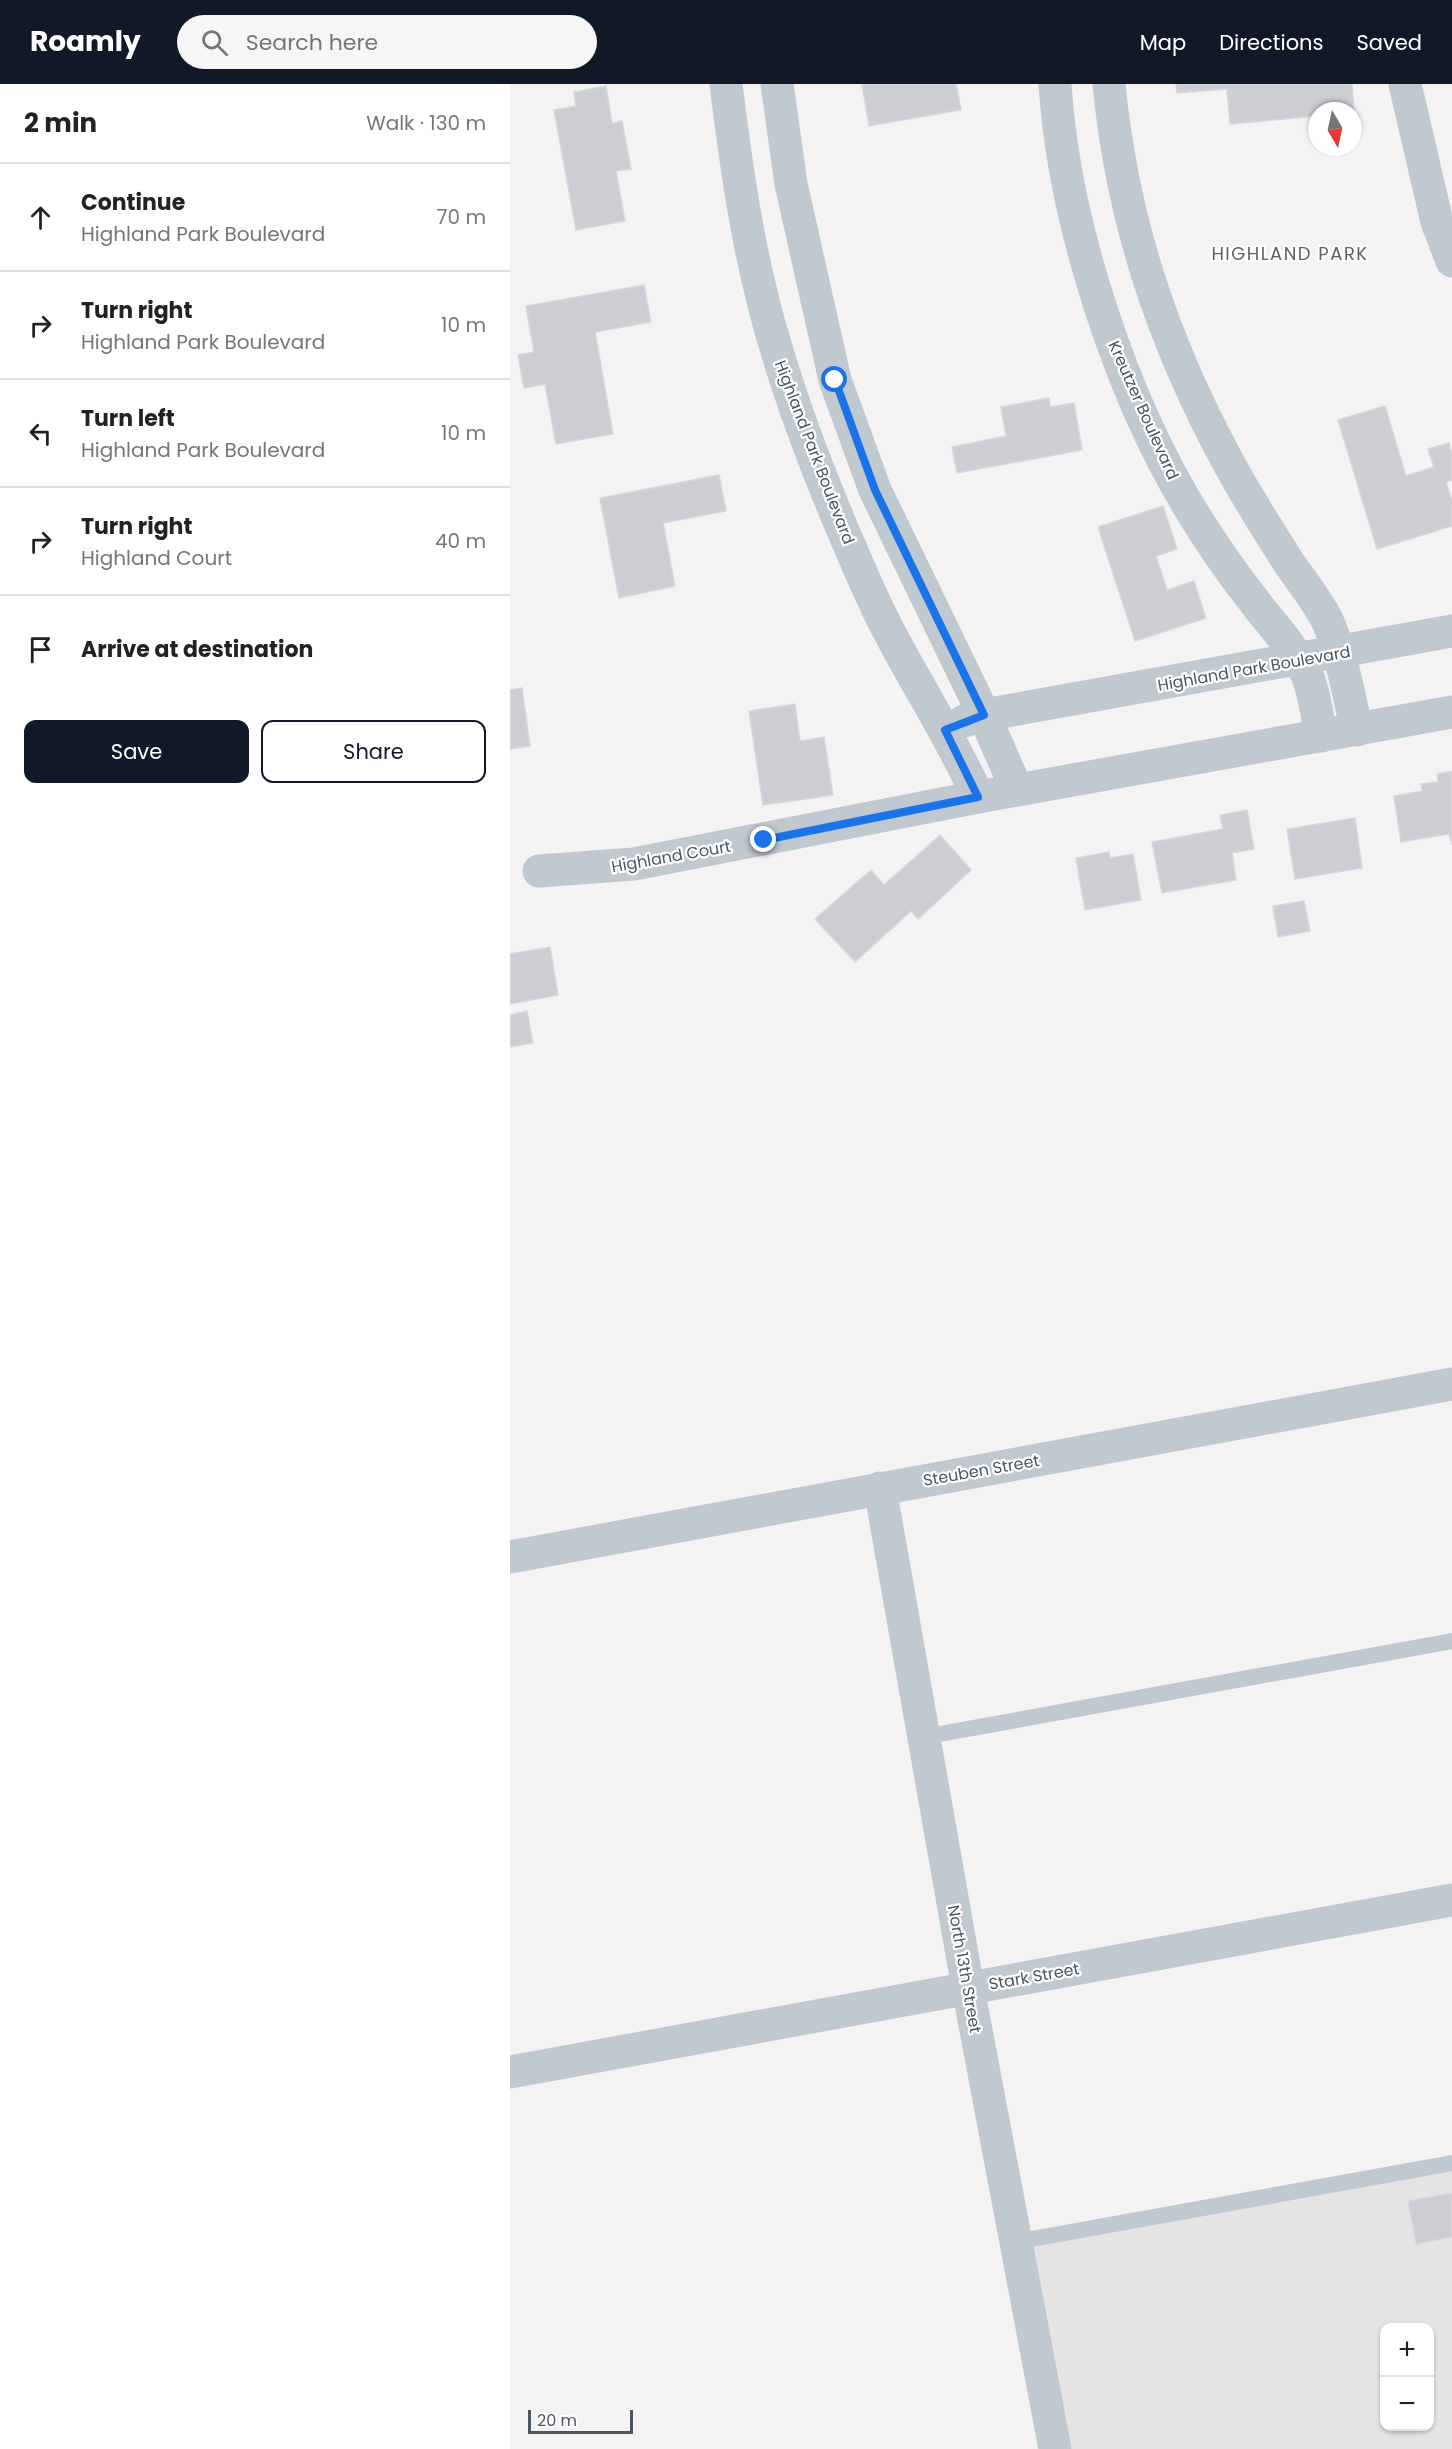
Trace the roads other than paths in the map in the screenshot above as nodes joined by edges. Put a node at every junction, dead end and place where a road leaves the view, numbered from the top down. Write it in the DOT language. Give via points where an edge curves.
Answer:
graph roads {
  1 [pos="726,84"];
  2 [pos="777,84"];
  3 [pos="1055,84"];
  4 [pos="1109,84"];
  5 [pos="1405,84"];
  6 [pos="1452,261"];
  7 [pos="1452,631"];
  8 [pos="1338,653"];
  9 [pos="1298,661"];
  10 [pos="1452,712"];
  11 [pos="984,715"];
  12 [pos="945,730"];
  13 [pos="1357,730"];
  14 [pos="1321,736"];
  15 [pos="1017,790"];
  16 [pos="978,797"];
  17 [pos="539,871"];
  18 [pos="1452,1384"];
  19 [pos="880,1488"];
  20 [pos="510,1557"];
  21 [pos="1452,1641"];
  22 [pos="923,1737"];
  23 [pos="1452,1900"];
  24 [pos="968,1988"];
  25 [pos="510,2072"];
  26 [pos="1452,2163"];
  27 [pos="1016,2242"];
  28 [pos="1055,2449"];
  1 -- 12 [label="street, Highland Park Boulevard" via="743,209 792,401 868,590"];
  2 -- 11 [label="street" via="791,184 835,380 875,490"];
  3 -- 9 [label="street, Kreutzer Boulevard" via="1066,176 1081,241 1131,388 1163,459 1199,523"];
  4 -- 8 [label="street" via="1133,230 1173,352 1229,464 1325,618"];
  5 -- 6 [label="street" via="1425,177"];
  7 -- 8 [label="street, Highland Park Boulevard"];
  8 -- 9 [label="street, Highland Park Boulevard"];
  8 -- 13 [label="street"];
  9 -- 11 [label="street, Highland Park Boulevard"];
  9 -- 14 [label="street, Kreutzer Boulevard" via="1312,693"];
  10 -- 13 [label="street"];
  11 -- 12 [label="street, Highland Park Boulevard"];
  11 -- 15 [label="street"];
  12 -- 16 [label="street, Highland Park Boulevard"];
  13 -- 14 [label="street"];
  14 -- 15 [label="street"];
  15 -- 16 [label="street"];
  16 -- 17 [label="street, Highland Court" via="634,864"];
  18 -- 19 [label="street, Steuben Street"];
  19 -- 20 [label="street, Steuben Street"];
  19 -- 22 [label="street, North 13th Street"];
  21 -- 22 [label="lane"];
  22 -- 24 [label="street, North 13th Street"];
  23 -- 24 [label="street, Stark Street"];
  24 -- 25 [label="street, Stark Street"];
  24 -- 27 [label="street, North 13th Street"];
  26 -- 27 [label="lane"];
  27 -- 28 [label="street, North 13th Street"];
}
